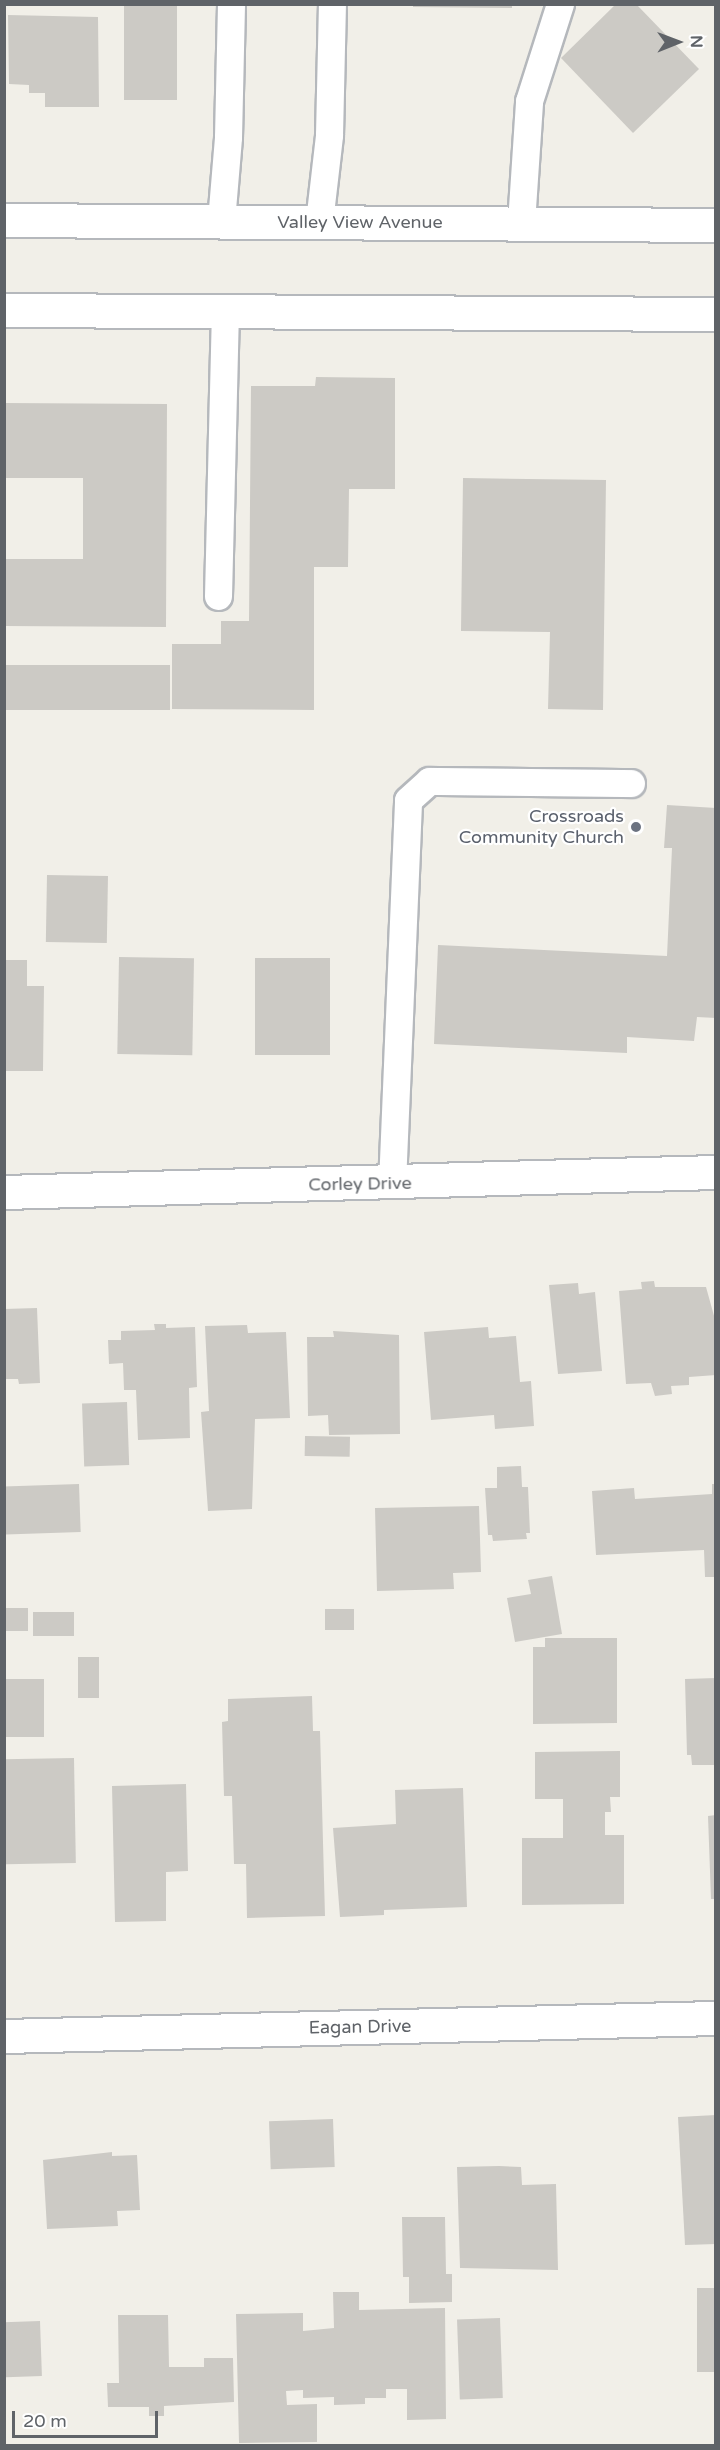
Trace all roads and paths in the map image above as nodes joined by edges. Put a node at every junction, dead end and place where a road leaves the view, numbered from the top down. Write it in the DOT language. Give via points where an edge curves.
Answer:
graph roads {
  1 [pos="231,4"];
  2 [pos="332,4"];
  3 [pos="560,4"];
  4 [pos="4,220"];
  5 [pos="221,221"];
  6 [pos="319,222"];
  7 [pos="520,223"];
  8 [pos="716,225"];
  9 [pos="4,310"];
  10 [pos="225,311"];
  11 [pos="716,314"];
  12 [pos="218,596"];
  13 [pos="631,783"];
  14 [pos="716,1172"];
  15 [pos="392,1184"];
  16 [pos="4,1192"];
  17 [pos="716,2018"];
  18 [pos="4,2036"];
  1 -- 5 [label="lane" via="228,137"];
  2 -- 6 [label="lane" via="329,135"];
  3 -- 7 [label="lane" via="529,101"];
  4 -- 5 [label="main road, Valley View Avenue"];
  5 -- 6 [label="main road, Valley View Avenue"];
  6 -- 7 [label="main road, Valley View Avenue"];
  7 -- 8 [label="main road, Valley View Avenue"];
  9 -- 10 [label="main road"];
  10 -- 11 [label="main road"];
  10 -- 12 [label="lane"];
  13 -- 15 [label="lane" via="429,781 408,800"];
  14 -- 15 [label="main road, Corley Drive"];
  15 -- 16 [label="main road, Corley Drive"];
  17 -- 18 [label="main road, Eagan Drive"];
}
